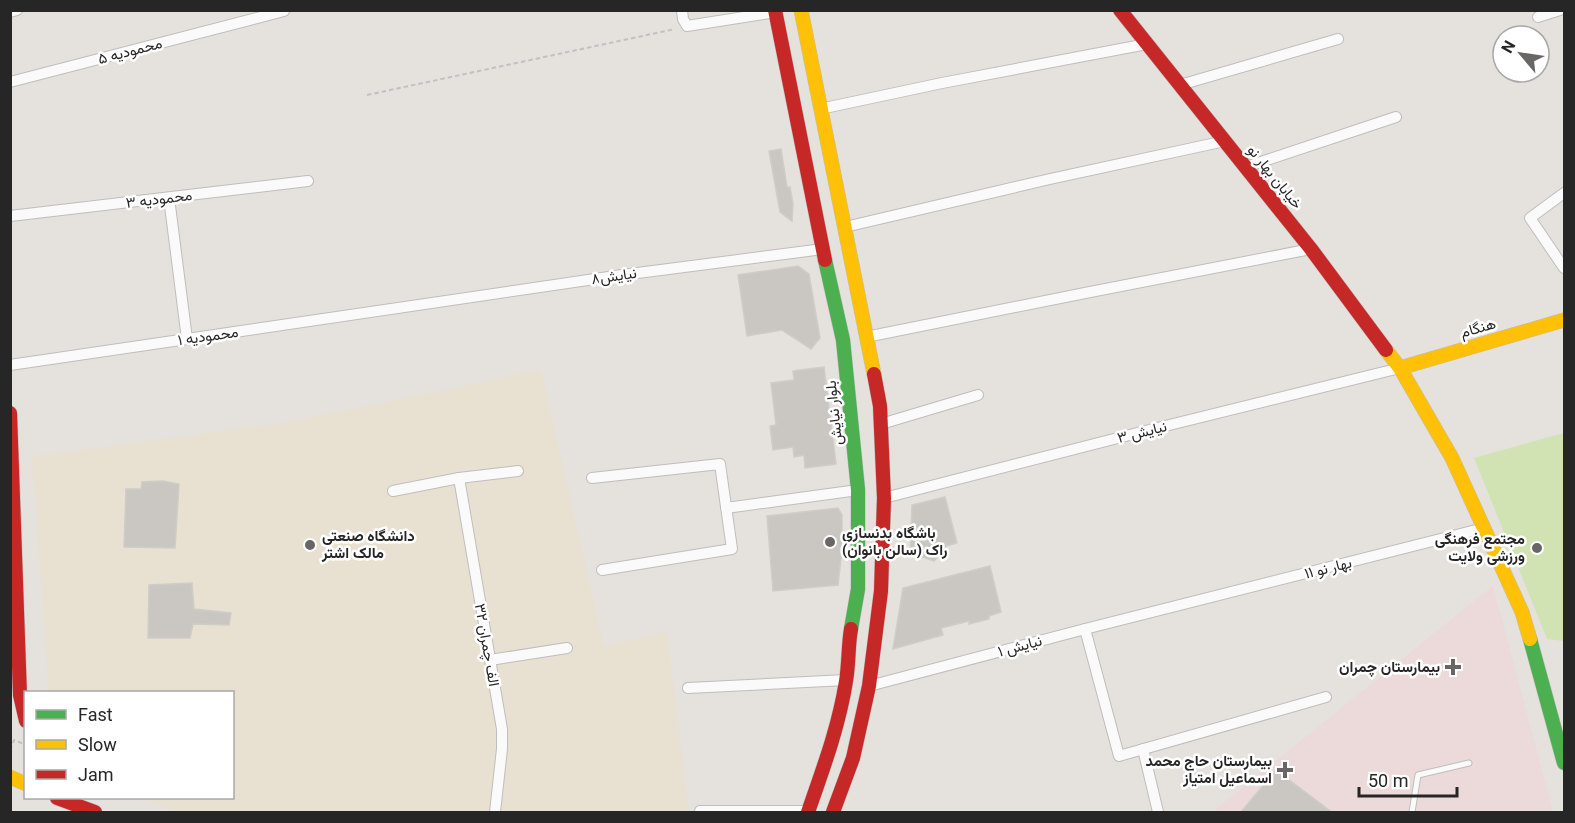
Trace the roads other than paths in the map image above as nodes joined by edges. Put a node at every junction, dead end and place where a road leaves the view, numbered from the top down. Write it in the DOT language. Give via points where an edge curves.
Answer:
graph roads {
  1 [pos="17,10"];
  2 [pos="682,10"];
  3 [pos="801,10"];
  4 [pos="1120,10"];
  5 [pos="1560,10"];
  6 [pos="284,11"];
  7 [pos="775,11"];
  8 [pos="10,12"];
  9 [pos="248,15"];
  10 [pos="1538,17"];
  11 [pos="1338,39"];
  12 [pos="1147,44"];
  13 [pos="10,82"];
  14 [pos="1180,85"];
  15 [pos="820,109"];
  16 [pos="1396,117"];
  17 [pos="1225,141"];
  18 [pos="1246,167"];
  19 [pos="308,182"];
  20 [pos="1564,193"];
  21 [pos="169,198"];
  22 [pos="10,216"];
  23 [pos="845,227"];
  24 [pos="823,249"];
  25 [pos="1311,249"];
  26 [pos="1564,268"];
  27 [pos="405,307"];
  28 [pos="1564,320"];
  29 [pos="866,337"];
  30 [pos="187,339"];
  31 [pos="10,365"];
  32 [pos="1400,368"];
  33 [pos="978,394"];
  34 [pos="10,413"];
  35 [pos="881,424"];
  36 [pos="518,471"];
  37 [pos="459,478"];
  38 [pos="592,478"];
  39 [pos="858,490"];
  40 [pos="393,491"];
  41 [pos="884,498"];
  42 [pos="726,508"];
  43 [pos="1484,528"];
  44 [pos="602,570"];
  45 [pos="1172,607"];
  46 [pos="1085,629"];
  47 [pos="567,648"];
  48 [pos="490,660"];
  49 [pos="846,680"];
  50 [pos="869,686"];
  51 [pos="688,688"];
  52 [pos="1326,697"];
  53 [pos="15,699"];
  54 [pos="24,717"];
  55 [pos="1143,749"];
  56 [pos="1564,762"];
  57 [pos="1469,763"];
  58 [pos="10,777"];
  59 [pos="24,783"];
  60 [pos="60,799"];
  61 [pos="700,811"];
  62 [pos="809,812"];
  63 [pos="95,813"];
  64 [pos="495,813"];
  65 [pos="833,813"];
  66 [pos="1158,813"];
  67 [pos="1412,813"];
  1 -- 8 [label="street"];
  2 -- 7 [label="street" via="687,26"];
  3 -- 15 [label="main road"];
  4 -- 12 [label="main road, خیابان بهار نو"];
  5 -- 10 [label="street"];
  6 -- 9 [label="street, ۵ محمودیه"];
  7 -- 24 [label="main road, بلوار نیایش"];
  9 -- 13 [label="street, ۵ محمودیه"];
  11 -- 14 [label="street"];
  12 -- 14 [label="main road, خیابان بهار نو"];
  12 -- 15 [label="street"];
  14 -- 17 [label="main road, خیابان بهار نو"];
  15 -- 23 [label="main road"];
  16 -- 18 [label="street"];
  17 -- 18 [label="main road, خیابان بهار نو"];
  17 -- 23 [label="street"];
  18 -- 25 [label="main road, خیابان بهار نو"];
  19 -- 21 [label="street, ۳ محمودیه"];
  20 -- 26 [label="street" via="1530,218"];
  21 -- 22 [label="street, ۳ محمودیه"];
  21 -- 30 [label="street"];
  23 -- 29 [label="main road"];
  24 -- 27 [label="street, نیایش۸"];
  24 -- 39 [label="main road, بلوار نیایش" via="843,340"];
  25 -- 29 [label="street"];
  25 -- 32 [label="main road, خیابان بهار نو"];
  27 -- 30 [label="street, ۱ محمودیه"];
  28 -- 32 [label="main road, هنگام"];
  29 -- 35 [label="main road"];
  30 -- 31 [label="street, ۱ محمودیه"];
  32 -- 41 [label="street, نیایش ۳"];
  32 -- 43 [label="main road, خیابان بهار نو" via="1452,458"];
  33 -- 35 [label="street"];
  34 -- 53 [label="main road"];
  35 -- 41 [label="main road"];
  36 -- 37 [label="street"];
  37 -- 40 [label="street"];
  37 -- 48 [label="street, ۳۲ الف چمران"];
  38 -- 42 [label="street" via="720,464"];
  39 -- 42 [label="street"];
  39 -- 49 [label="main road, بلوار نیایش" via="858,589"];
  41 -- 50 [label="main road" via="880,591"];
  42 -- 44 [label="street" via="732,549"];
  43 -- 45 [label="street, ۱۱ بهار نو"];
  43 -- 56 [label="main road, خیابان بهار نو" via="1522,612"];
  45 -- 46 [label="street, نیایش ۱"];
  46 -- 50 [label="street, نیایش ۱"];
  46 -- 55 [label="street" via="1119,756"];
  47 -- 48 [label="street"];
  48 -- 64 [label="street, ۳۲ الف چمران" via="502,729"];
  49 -- 51 [label="street"];
  49 -- 62 [label="main road, بلوار نیایش" via="830,750"];
  50 -- 65 [label="main road" via="853,758"];
  52 -- 55 [label="street"];
  53 -- 54 [label="main road"];
  55 -- 66 [label="street"];
  57 -- 67 [label="lane" via="1419,775"];
  58 -- 59 [label="main road"];
  60 -- 63 [label="main road"];
  61 -- 62 [label="street"];
}
